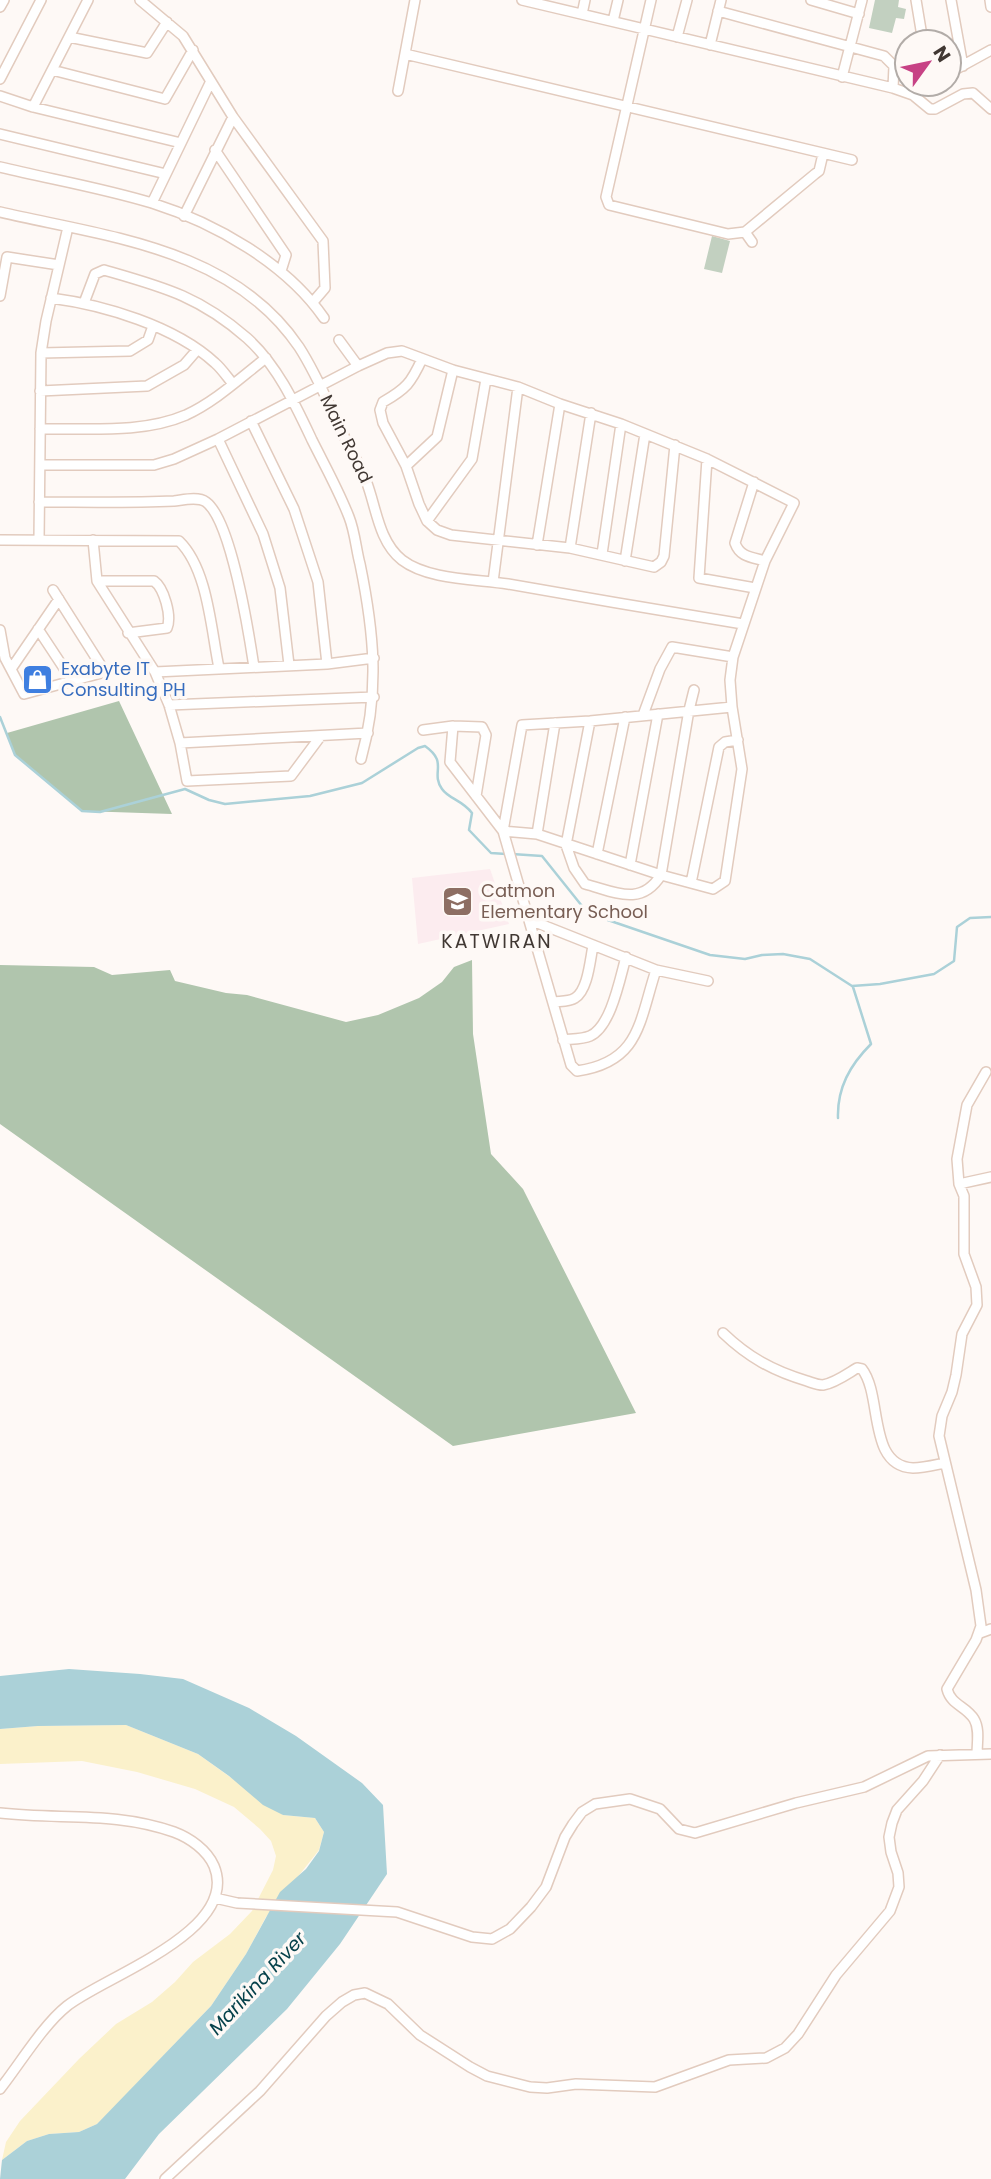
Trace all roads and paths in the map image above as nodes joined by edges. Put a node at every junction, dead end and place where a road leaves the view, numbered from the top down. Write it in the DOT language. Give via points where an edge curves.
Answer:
graph roads {
  1 [pos="4,0"];
  2 [pos="41,0"];
  3 [pos="88,0"];
  4 [pos="140,0"];
  5 [pos="415,0"];
  6 [pos="522,0"];
  7 [pos="585,0"];
  8 [pos="618,0"];
  9 [pos="651,0"];
  10 [pos="687,0"];
  11 [pos="721,0"];
  12 [pos="811,0"];
  13 [pos="862,0"];
  14 [pos="916,0"];
  15 [pos="951,0"];
  16 [pos="990,0"];
  17 [pos="550,3"];
  18 [pos="0,7"];
  19 [pos="991,7"];
  20 [pos="718,10"];
  21 [pos="582,13"];
  22 [pos="859,14"];
  23 [pos="613,21"];
  24 [pos="167,22"];
  25 [pos="921,28"];
  26 [pos="956,28"];
  27 [pos="643,30"];
  28 [pos="69,37"];
  29 [pos="677,37"];
  30 [pos="710,45"];
  31 [pos="850,46"];
  32 [pos="193,50"];
  33 [pos="991,50"];
  34 [pos="405,54"];
  35 [pos="893,64"];
  36 [pos="963,65"];
  37 [pos="52,70"];
  38 [pos="842,77"];
  39 [pos="0,79"];
  40 [pos="210,83"];
  41 [pos="893,88"];
  42 [pos="398,91"];
  43 [pos="963,94"];
  44 [pos="0,96"];
  45 [pos="917,98"];
  46 [pos="955,98"];
  47 [pos="33,107"];
  48 [pos="626,107"];
  49 [pos="991,109"];
  50 [pos="233,117"];
  51 [pos="0,134"];
  52 [pos="181,143"];
  53 [pos="215,150"];
  54 [pos="823,154"];
  55 [pos="852,160"];
  56 [pos="0,167"];
  57 [pos="166,174"];
  58 [pos="152,203"];
  59 [pos="0,212"];
  60 [pos="184,216"];
  61 [pos="68,227"];
  62 [pos="745,232"];
  63 [pos="752,242"];
  64 [pos="59,265"];
  65 [pos="281,271"];
  66 [pos="0,296"];
  67 [pos="51,299"];
  68 [pos="313,302"];
  69 [pos="85,303"];
  70 [pos="324,318"];
  71 [pos="153,326"];
  72 [pos="339,340"];
  73 [pos="197,351"];
  74 [pos="41,352"];
  75 [pos="266,358"];
  76 [pos="422,359"];
  77 [pos="358,366"];
  78 [pos="453,370"];
  79 [pos="486,379"];
  80 [pos="233,384"];
  81 [pos="320,385"];
  82 [pos="518,387"];
  83 [pos="40,391"];
  84 [pos="293,398"];
  85 [pos="561,404"];
  86 [pos="591,413"];
  87 [pos="251,421"];
  88 [pos="621,424"];
  89 [pos="40,429"];
  90 [pos="645,434"];
  91 [pos="218,439"];
  92 [pos="675,445"];
  93 [pos="708,459"];
  94 [pos="40,465"];
  95 [pos="405,466"];
  96 [pos="754,482"];
  97 [pos="39,502"];
  98 [pos="428,521"];
  99 [pos="0,540"];
  100 [pos="39,540"];
  101 [pos="93,540"];
  102 [pos="496,542"];
  103 [pos="537,545"];
  104 [pos="570,548"];
  105 [pos="602,554"];
  106 [pos="625,561"];
  107 [pos="765,561"];
  108 [pos="97,581"];
  109 [pos="493,582"];
  110 [pos="755,588"];
  111 [pos="53,590"];
  112 [pos="59,599"];
  113 [pos="743,624"];
  114 [pos="38,629"];
  115 [pos="0,630"];
  116 [pos="128,633"];
  117 [pos="733,657"];
  118 [pos="374,658"];
  119 [pos="327,664"];
  120 [pos="289,665"];
  121 [pos="254,667"];
  122 [pos="219,668"];
  123 [pos="11,669"];
  124 [pos="155,672"];
  125 [pos="73,682"];
  126 [pos="694,690"];
  127 [pos="374,697"];
  128 [pos="169,705"];
  129 [pos="732,707"];
  130 [pos="689,710"];
  131 [pos="658,714"];
  132 [pos="643,715"];
  133 [pos="625,717"];
  134 [pos="590,721"];
  135 [pos="555,723"];
  136 [pos="453,726"];
  137 [pos="423,730"];
  138 [pos="368,733"];
  139 [pos="320,737"];
  140 [pos="737,740"];
  141 [pos="180,743"];
  142 [pos="361,759"];
  143 [pos="476,796"];
  144 [pos="503,831"];
  145 [pos="537,834"];
  146 [pos="566,845"];
  147 [pos="597,854"];
  148 [pos="630,864"];
  149 [pos="661,875"];
  150 [pos="691,883"];
  151 [pos="530,920"];
  152 [pos="593,946"];
  153 [pos="626,957"];
  154 [pos="656,970"];
  155 [pos="709,981"];
  156 [pos="553,1002"];
  157 [pos="563,1040"];
  158 [pos="986,1072"];
  159 [pos="991,1177"];
  160 [pos="959,1184"];
  161 [pos="723,1333"];
  162 [pos="945,1463"];
  163 [pos="991,1629"];
  164 [pos="980,1633"];
  165 [pos="977,1754"];
  166 [pos="991,1754"];
  167 [pos="940,1755"];
  168 [pos="0,1813"];
  169 [pos="215,1898"];
  170 [pos="0,2090"];
  171 [pos="164,2179"];
  1 -- 18 [label="street"];
  2 -- 39 [label="street"];
  3 -- 28 [label="street"];
  4 -- 24 [label="street"];
  5 -- 34 [label="street"];
  6 -- 17 [label="street"];
  7 -- 21 [label="street"];
  8 -- 23 [label="street"];
  9 -- 27 [label="street"];
  10 -- 29 [label="street"];
  11 -- 20 [label="street"];
  12 -- 22 [label="street"];
  13 -- 22 [label="street"];
  14 -- 25 [label="street"];
  15 -- 26 [label="street"];
  16 -- 19 [label="street"];
  17 -- 21 [label="street"];
  20 -- 30 [label="street"];
  20 -- 31 [label="street"];
  21 -- 23 [label="street"];
  22 -- 31 [label="street"];
  23 -- 27 [label="street"];
  24 -- 28 [label="street" via="147,53"];
  24 -- 32 [label="street"];
  27 -- 29 [label="street"];
  27 -- 48 [label="street"];
  28 -- 37 [label="street"];
  29 -- 30 [label="street"];
  30 -- 38 [label="street"];
  31 -- 35 [label="street"];
  31 -- 38 [label="street"];
  32 -- 37 [label="street" via="165,99"];
  32 -- 40 [label="street"];
  33 -- 36 [label="street"];
  34 -- 42 [label="street"];
  34 -- 48 [label="street"];
  37 -- 47 [label="street"];
  38 -- 41 [label="street"];
  40 -- 50 [label="street"];
  40 -- 52 [label="street"];
  43 -- 49 [label="street" via="973,93"];
  44 -- 47 [label="street"];
  45 -- 46 [label="street" via="934,109"];
  47 -- 52 [label="street"];
  48 -- 54 [label="street"];
  48 -- 62 [label="street" via="606,197 610,205 728,234"];
  50 -- 53 [label="street"];
  50 -- 68 [label="street" via="323,241 325,288"];
  51 -- 57 [label="street"];
  52 -- 57 [label="street"];
  53 -- 60 [label="street"];
  53 -- 65 [label="street" via="286,255"];
  54 -- 55 [label="street"];
  54 -- 62 [label="street" via="819,171"];
  56 -- 58 [label="street"];
  57 -- 58 [label="street"];
  58 -- 60 [label="street"];
  59 -- 61 [label="street, Main Road"];
  60 -- 65 [label="street"];
  61 -- 64 [label="street"];
  61 -- 81 [label="street, Main Road" via="153,246 221,275 275,316"];
  62 -- 63 [label="street"];
  64 -- 66 [label="street" via="7,257"];
  64 -- 67 [label="street"];
  65 -- 68 [label="street"];
  67 -- 69 [label="street"];
  67 -- 74 [label="street"];
  68 -- 70 [label="street"];
  69 -- 71 [label="street"];
  69 -- 75 [label="street" via="95,274 104,270 170,289 216,314"];
  71 -- 73 [label="street"];
  71 -- 74 [label="street" via="148,340 130,351"];
  72 -- 77 [label="street"];
  73 -- 80 [label="street"];
  73 -- 83 [label="street" via="184,365 147,386"];
  74 -- 83 [label="street"];
  75 -- 80 [label="street"];
  75 -- 84 [label="street"];
  76 -- 77 [label="street" via="402,351"];
  76 -- 78 [label="street"];
  76 -- 95 [label="street" via="411,382 383,402 380,410"];
  77 -- 81 [label="street"];
  78 -- 79 [label="street"];
  78 -- 95 [label="street" via="437,437"];
  79 -- 82 [label="street"];
  79 -- 98 [label="street" via="472,459"];
  80 -- 89 [label="street" via="185,415 162,422 136,427"];
  81 -- 84 [label="street"];
  81 -- 109 [label="street, Main Road" via="365,476 391,549 425,573"];
  82 -- 85 [label="street"];
  82 -- 102 [label="street"];
  83 -- 89 [label="street"];
  84 -- 87 [label="street"];
  84 -- 118 [label="street" via="350,519"];
  85 -- 86 [label="street"];
  85 -- 103 [label="street"];
  86 -- 88 [label="street"];
  86 -- 104 [label="street"];
  87 -- 91 [label="street"];
  87 -- 119 [label="street" via="294,509 318,582"];
  88 -- 90 [label="street"];
  88 -- 105 [label="street"];
  89 -- 94 [label="street"];
  90 -- 92 [label="street"];
  90 -- 106 [label="street"];
  91 -- 94 [label="street" via="154,465"];
  91 -- 120 [label="street" via="263,534 280,588"];
  92 -- 93 [label="street"];
  92 -- 106 [label="street" via="664,556 654,567"];
  93 -- 96 [label="street"];
  93 -- 110 [label="street" via="699,578"];
  94 -- 97 [label="street"];
  95 -- 98 [label="street"];
  96 -- 107 [label="street" via="735,543 743,555"];
  96 -- 107 [label="street" via="794,503"];
  97 -- 100 [label="street"];
  97 -- 121 [label="street" via="206,502 230,552"];
  98 -- 102 [label="street" via="451,535"];
  99 -- 100 [label="street"];
  100 -- 101 [label="street"];
  101 -- 108 [label="street"];
  101 -- 122 [label="street" via="179,541 188,549 202,583"];
  102 -- 103 [label="street"];
  102 -- 109 [label="street"];
  103 -- 104 [label="street"];
  104 -- 105 [label="street"];
  105 -- 106 [label="street"];
  107 -- 110 [label="street"];
  108 -- 116 [label="street"];
  108 -- 116 [label="street" via="154,581 160,586 170,621 167,628"];
  109 -- 113 [label="street, Main Road"];
  110 -- 113 [label="street"];
  111 -- 112 [label="street"];
  112 -- 114 [label="street"];
  112 -- 125 [label="street" via="105,672"];
  113 -- 117 [label="street"];
  114 -- 123 [label="street"];
  114 -- 125 [label="street"];
  115 -- 123 [label="street"];
  116 -- 124 [label="street"];
  117 -- 129 [label="street"];
  117 -- 132 [label="street" via="672,647"];
  118 -- 119 [label="street"];
  118 -- 127 [label="street"];
  119 -- 120 [label="street"];
  120 -- 121 [label="street"];
  121 -- 122 [label="street"];
  122 -- 124 [label="street"];
  123 -- 125 [label="street" via="24,694"];
  124 -- 128 [label="street"];
  126 -- 130 [label="street"];
  127 -- 128 [label="street"];
  127 -- 138 [label="street"];
  128 -- 141 [label="street"];
  129 -- 130 [label="street"];
  129 -- 140 [label="street"];
  130 -- 131 [label="street"];
  130 -- 149 [label="street"];
  131 -- 132 [label="street"];
  131 -- 148 [label="street"];
  132 -- 133 [label="street"];
  133 -- 134 [label="street"];
  133 -- 147 [label="street"];
  134 -- 135 [label="street"];
  134 -- 146 [label="street"];
  135 -- 144 [label="street" via="522,724"];
  135 -- 145 [label="street"];
  136 -- 137 [label="street"];
  136 -- 143 [label="street" via="450,762"];
  136 -- 143 [label="street" via="482,727 486,735"];
  138 -- 139 [label="street"];
  138 -- 142 [label="street"];
  139 -- 141 [label="street"];
  139 -- 141 [label="street" via="290,776 187,781"];
  140 -- 150 [label="street" via="719,747"];
  140 -- 150 [label="street" via="742,769 725,881 713,889"];
  143 -- 144 [label="street"];
  144 -- 145 [label="street"];
  144 -- 151 [label="street"];
  145 -- 146 [label="street"];
  146 -- 147 [label="street"];
  146 -- 149 [label="street" via="585,884 628,896 653,888"];
  147 -- 148 [label="street"];
  148 -- 149 [label="street"];
  149 -- 150 [label="street"];
  151 -- 152 [label="street"];
  151 -- 156 [label="street"];
  152 -- 153 [label="street"];
  152 -- 156 [label="street" via="579,996"];
  153 -- 154 [label="street"];
  153 -- 157 [label="street" via="600,1030 589,1037"];
  154 -- 155 [label="street"];
  154 -- 157 [label="street" via="631,1044 618,1057 598,1068 577,1071 570,1065"];
  156 -- 157 [label="street"];
  158 -- 160 [label="street" via="965,1111 957,1148"];
  159 -- 160 [label="street"];
  160 -- 162 [label="street" via="964,1196 964,1254 977,1305 962,1334 952,1392 940,1425"];
  161 -- 162 [label="street" via="757,1361 818,1385 862,1369 889,1457 912,1468"];
  162 -- 164 [label="street" via="976,1590"];
  163 -- 164 [label="street"];
  164 -- 165 [label="street" via="947,1689 952,1701 974,1718"];
  165 -- 166 [label="street"];
  165 -- 167 [label="street"];
  167 -- 169 [label="street" via="920,1759 864,1787 695,1833 679,1829 660,1809 630,1799 595,1804 573,1824 546,1887 531,1907 510,1929 492,1939 379,1910"];
  167 -- 171 [label="street" via="892,1822 891,1852 899,1887 890,1911 836,1975 785,2048 766,2058 729,2060 655,2087 530,2087 470,2067 420,2035 388,2004 365,1993 354,1995 326,2016 246,2105"];
  168 -- 169 [label="street" via="111,1818 174,1832 188,1838 212,1861 217,1874"];
  169 -- 170 [label="street" via="201,1919 150,1960 68,2005"];
}
